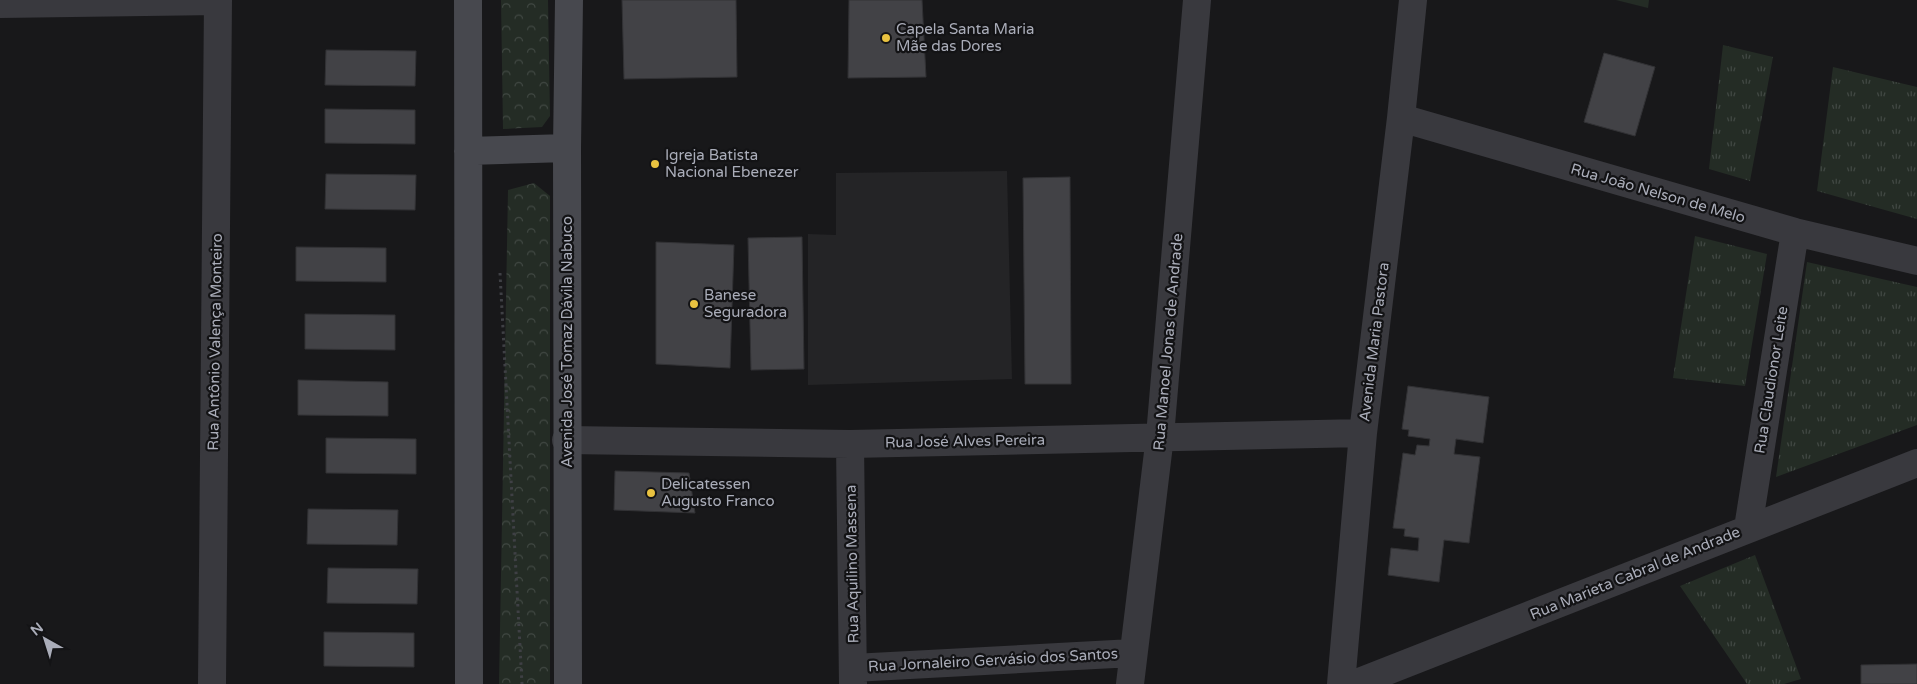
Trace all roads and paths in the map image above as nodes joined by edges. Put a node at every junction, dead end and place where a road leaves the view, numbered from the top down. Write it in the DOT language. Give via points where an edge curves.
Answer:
graph roads {
  1 [pos="218,0"];
  2 [pos="468,0"];
  3 [pos="570,0"];
  4 [pos="1197,0"];
  5 [pos="1413,0"];
  6 [pos="0,4"];
  7 [pos="1401,118"];
  8 [pos="566,148"];
  9 [pos="468,152"];
  10 [pos="1795,232"];
  11 [pos="1917,261"];
  12 [pos="500,269"];
  13 [pos="1363,433"];
  14 [pos="1160,436"];
  15 [pos="566,440"];
  16 [pos="850,444"];
  17 [pos="1917,463"];
  18 [pos="1748,528"];
  19 [pos="1133,653"];
  20 [pos="853,676"];
  21 [pos="212,684"];
  22 [pos="469,684"];
  23 [pos="522,684"];
  24 [pos="568,684"];
  25 [pos="1130,684"];
  26 [pos="1341,684"];
  27 [pos="1354,684"];
  1 -- 6 [label="street"];
  1 -- 21 [label="street, Rua Antônio Valença Monteiro"];
  2 -- 9 [label="main road"];
  3 -- 8 [label="main road, Avenida José Tomaz Dávila Nabuco"];
  4 -- 14 [label="street, Rua Manoel Jonas de Andrade"];
  5 -- 7 [label="street, Avenida Maria Pastora"];
  7 -- 10 [label="street, Rua João Nelson de Melo"];
  7 -- 13 [label="street, Avenida Maria Pastora"];
  8 -- 9 [label="main road"];
  8 -- 15 [label="main road, Avenida José Tomaz Dávila Nabuco"];
  9 -- 22 [label="main road"];
  10 -- 11 [label="street, Rua João Nelson de Melo"];
  10 -- 18 [label="street, Rua Claudionor Leite"];
  12 -- 23 [label="path"];
  13 -- 14 [label="street, Rua José Alves Pereira"];
  13 -- 26 [label="street, Avenida Maria Pastora"];
  14 -- 16 [label="street, Rua José Alves Pereira"];
  14 -- 19 [label="street, Rua Manoel Jonas de Andrade"];
  15 -- 16 [label="street, Rua José Alves Pereira"];
  15 -- 24 [label="main road, Avenida José Tomaz Dávila Nabuco"];
  16 -- 20 [label="street, Rua Aquilino Massena"];
  17 -- 18 [label="street, Rua Marieta Cabral de Andrade"];
  18 -- 27 [label="street, Rua Marieta Cabral de Andrade"];
  19 -- 20 [label="street, Rua Jornaleiro Gervásio dos Santos"];
  19 -- 25 [label="street, Rua Manoel Jonas de Andrade"];
}
